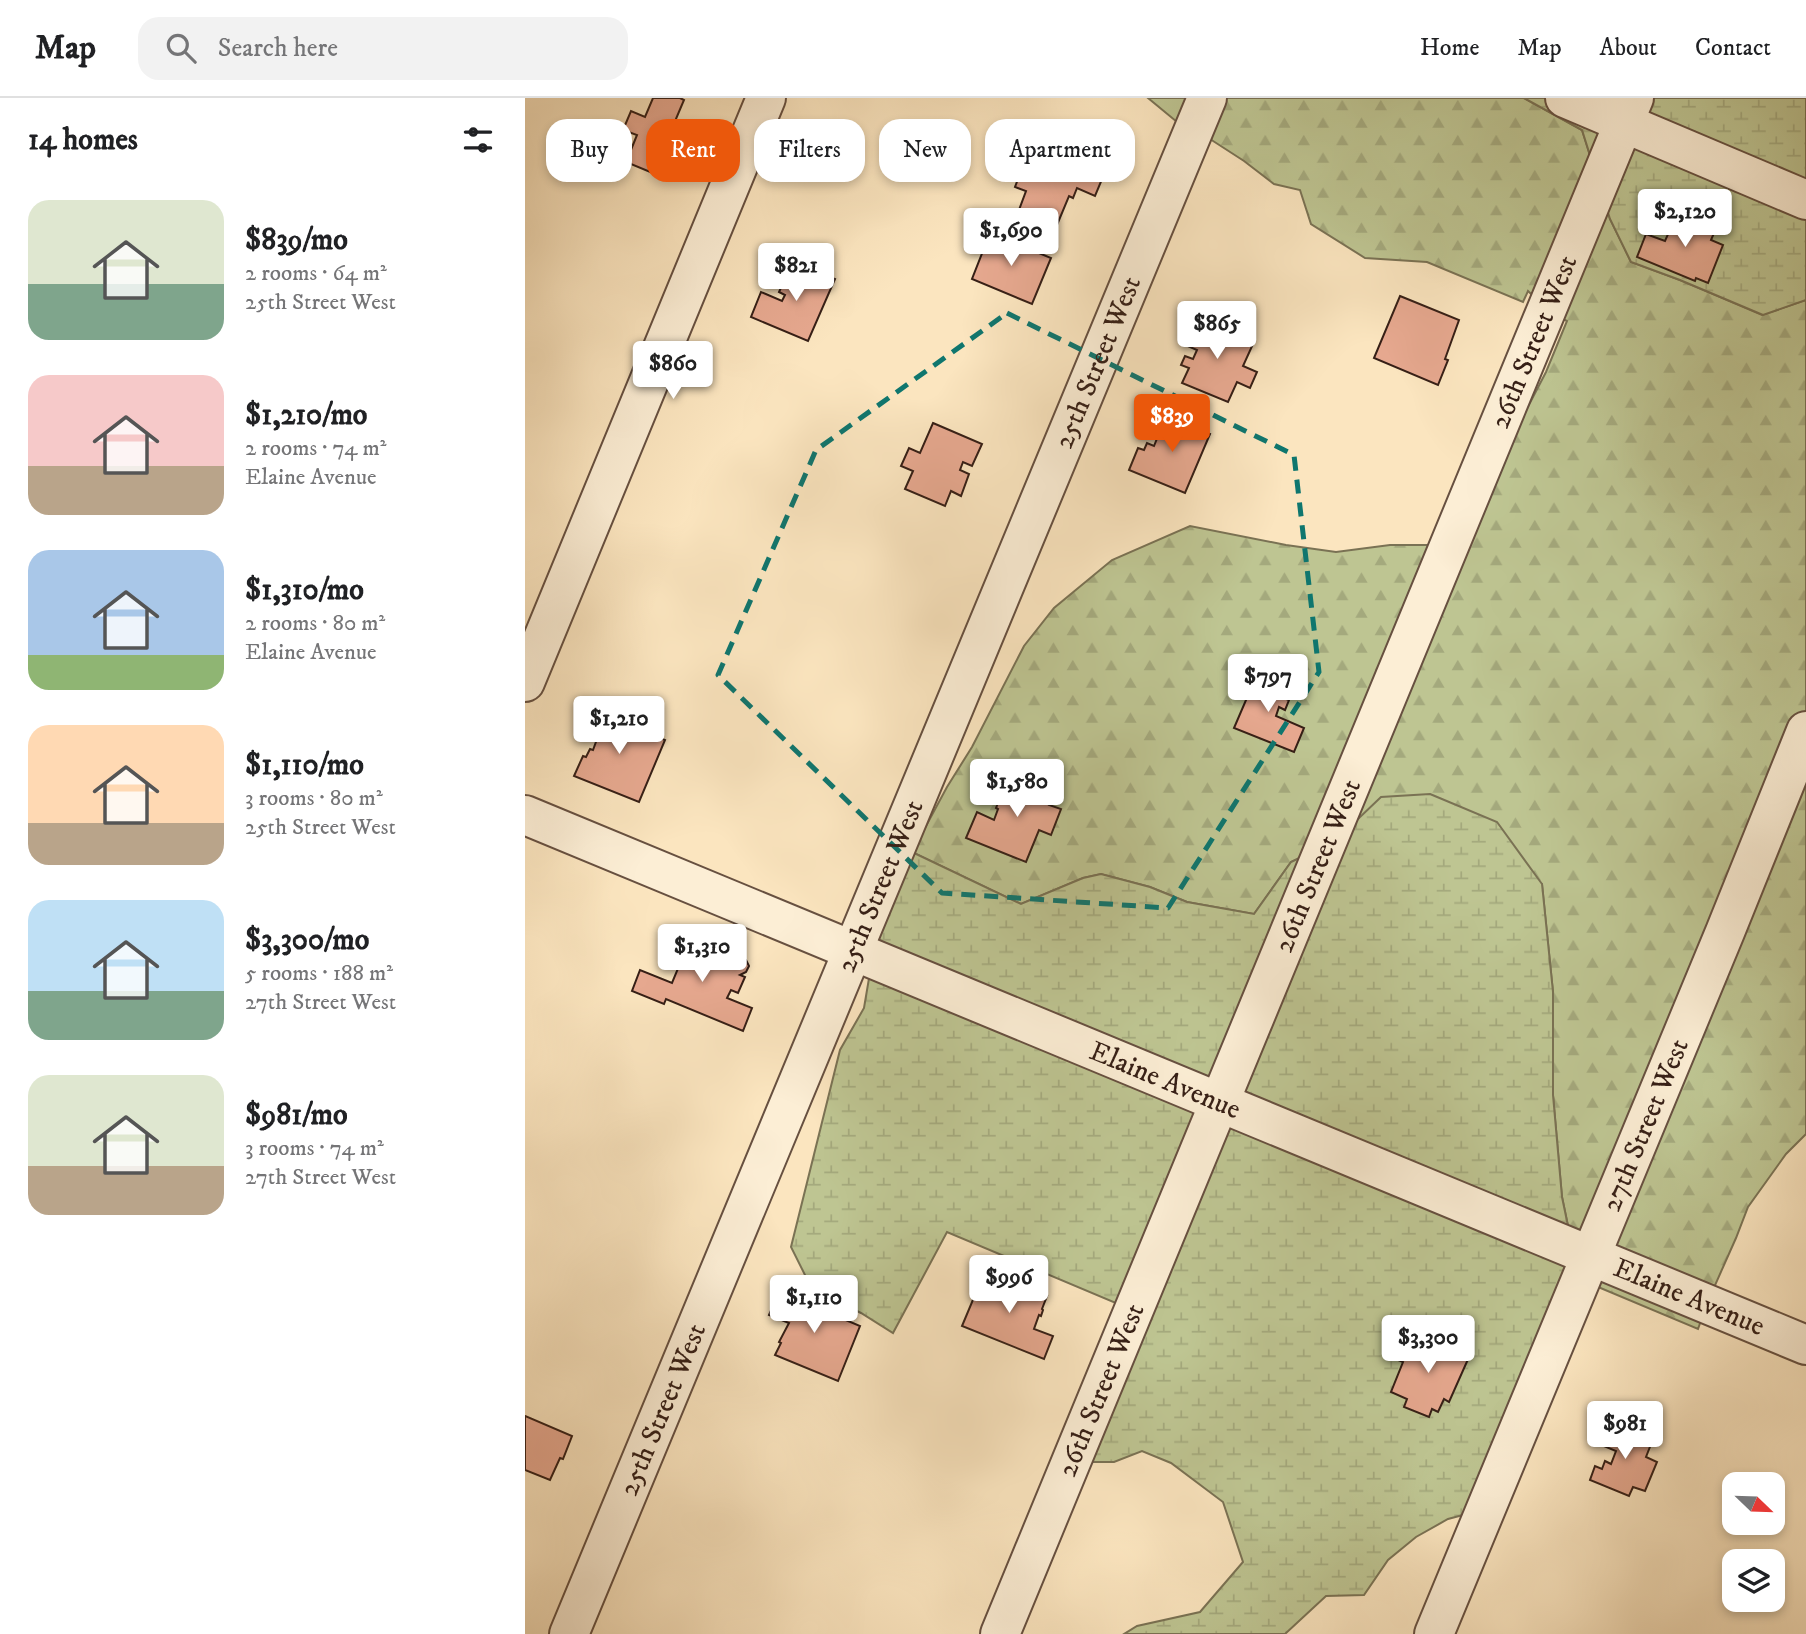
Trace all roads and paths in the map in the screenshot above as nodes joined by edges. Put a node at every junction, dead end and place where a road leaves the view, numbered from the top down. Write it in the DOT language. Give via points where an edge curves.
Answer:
graph roads {
  1 [pos="767,98"];
  2 [pos="1207,98"];
  3 [pos="1565,98"];
  4 [pos="1629,110"];
  5 [pos="1806,200"];
  6 [pos="525,682"];
  7 [pos="1806,731"];
  8 [pos="525,815"];
  9 [pos="853,951"];
  10 [pos="1220,1102"];
  11 [pos="1590,1255"];
  12 [pos="1806,1345"];
  13 [pos="569,1634"];
  14 [pos="1000,1634"];
  15 [pos="1433,1634"];
  1 -- 6 [label="street"];
  2 -- 9 [label="street, 25th Street West"];
  3 -- 4 [label="street"];
  4 -- 5 [label="street"];
  4 -- 10 [label="street, 26th Street West"];
  7 -- 11 [label="street, 27th Street West"];
  8 -- 9 [label="street, Elaine Avenue"];
  9 -- 10 [label="street, Elaine Avenue"];
  9 -- 13 [label="street, 25th Street West"];
  10 -- 11 [label="street, Elaine Avenue"];
  10 -- 14 [label="street, 26th Street West"];
  11 -- 12 [label="street, Elaine Avenue"];
  11 -- 15 [label="street, 27th Street West"];
}
